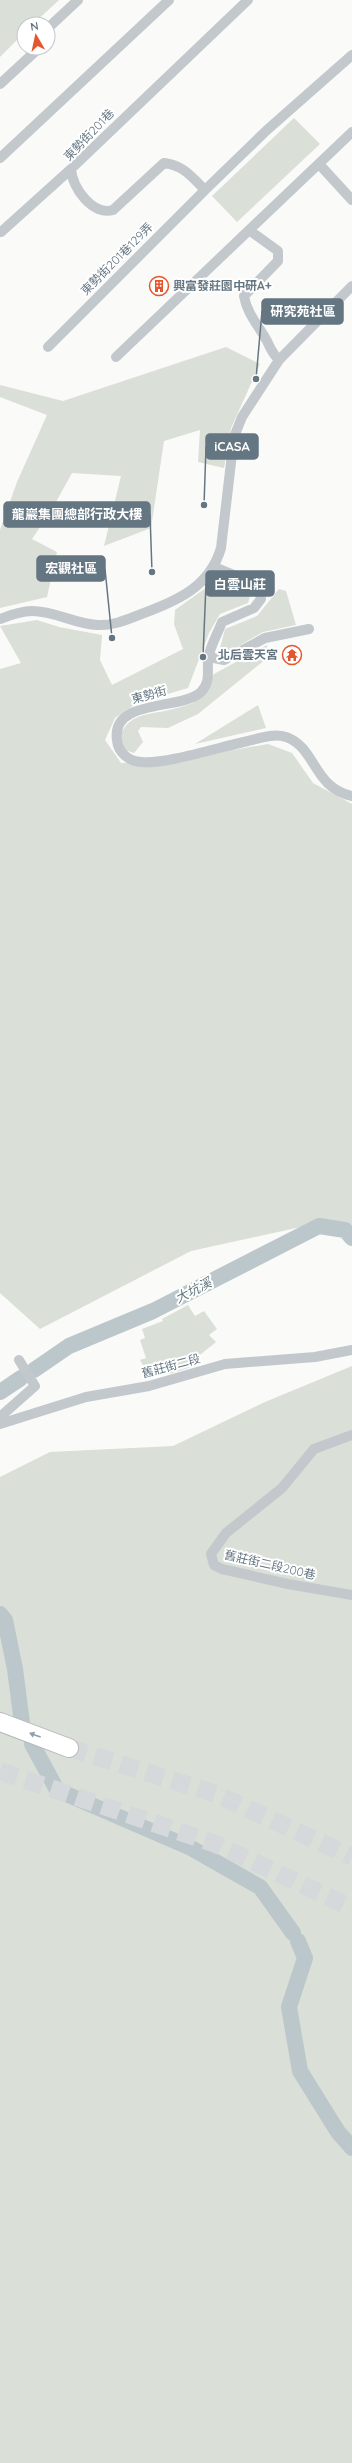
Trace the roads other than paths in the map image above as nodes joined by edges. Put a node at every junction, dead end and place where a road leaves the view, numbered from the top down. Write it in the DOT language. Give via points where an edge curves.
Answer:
graph roads {
  1 [pos="78,0"];
  2 [pos="169,0"];
  3 [pos="248,0"];
  4 [pos="56,21"];
  5 [pos="352,55"];
  6 [pos="30,56"];
  7 [pos="0,84"];
  8 [pos="352,132"];
  9 [pos="0,158"];
  10 [pos="319,164"];
  11 [pos="71,169"];
  12 [pos="205,190"];
  13 [pos="352,200"];
  14 [pos="249,230"];
  15 [pos="1,232"];
  16 [pos="352,286"];
  17 [pos="48,347"];
  18 [pos="116,357"];
  19 [pos="279,360"];
  20 [pos="214,567"];
  21 [pos="0,619"];
  22 [pos="309,629"];
  23 [pos="208,657"];
  24 [pos="352,796"];
  25 [pos="352,1350"];
  26 [pos="19,1360"];
  27 [pos="0,1417"];
  28 [pos="0,1424"];
  29 [pos="352,1435"];
  30 [pos="352,1595"];
  31 [pos="0,1722"];
  32 [pos="70,1748"];
  1 -- 4 [label="street"];
  2 -- 9 [label="street"];
  3 -- 11 [label="street, 東勢街201巷"];
  5 -- 12 [label="street" via="267,130"];
  6 -- 7 [label="street"];
  8 -- 10 [label="street"];
  10 -- 13 [label="street"];
  10 -- 14 [label="street"];
  11 -- 12 [label="street, 東勢街201巷" via="75,186 97,210 106,212 113,210 164,163 175,164 184,169"];
  11 -- 15 [label="street"];
  12 -- 17 [label="street, 東勢街201巷129弄"];
  14 -- 18 [label="street"];
  14 -- 19 [label="street" via="278,252 279,256 244,296 245,304 254,321 268,342 271,352"];
  16 -- 19 [label="street"];
  19 -- 20 [label="street" via="242,417 234,437 225,524 221,548"];
  20 -- 21 [label="street" via="188,594 170,604 113,625 78,622 51,613 32,611"];
  20 -- 23 [label="street, 東勢街" via="258,584 261,599 254,608 222,622"];
  22 -- 23 [label="street" via="265,638 224,660"];
  23 -- 24 [label="street, 東勢街" via="208,681 200,692 184,700 140,709 121,721 116,733 118,748 122,754 141,762 270,735 287,737 302,747 331,787"];
  25 -- 28 [label="street, 舊莊街二段" via="315,1358 225,1364 149,1386 86,1397"];
  26 -- 27 [label="street" via="35,1386"];
  29 -- 30 [label="street, 舊莊街二段200巷" via="314,1449 282,1488 226,1533 211,1554 214,1565 222,1569"];
  32 -- 31 [label="highway, one-way"];
}
